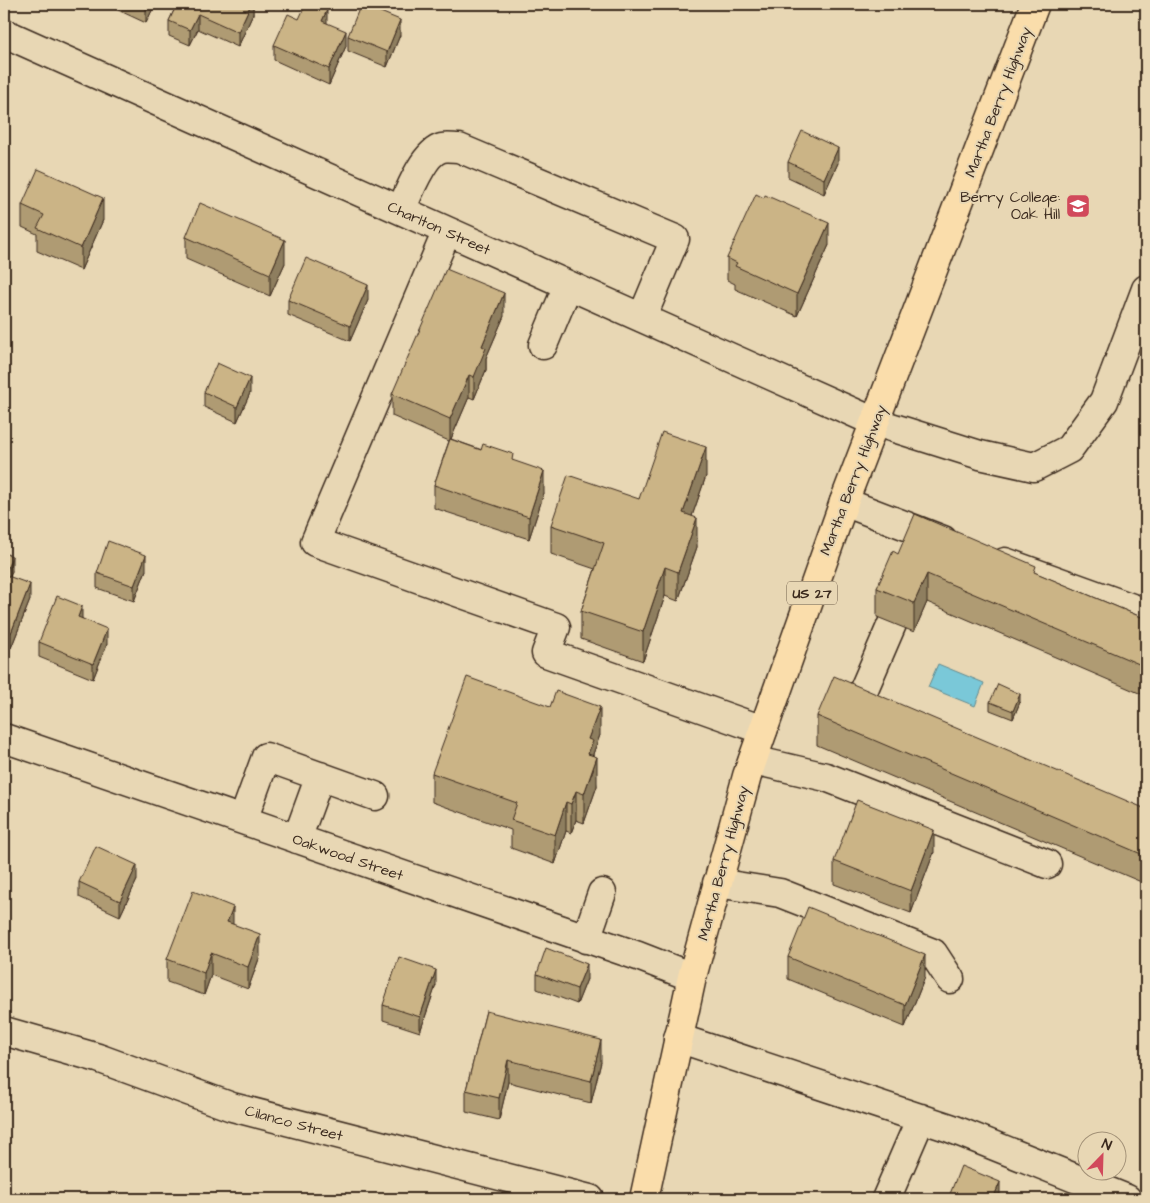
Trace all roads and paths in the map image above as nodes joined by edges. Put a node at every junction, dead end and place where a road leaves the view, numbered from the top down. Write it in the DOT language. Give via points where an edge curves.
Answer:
graph roads {
  1 [pos="1035,4"];
  2 [pos="4,33"];
  3 [pos="401,210"];
  4 [pos="447,231"];
  5 [pos="568,285"];
  6 [pos="1146,289"];
  7 [pos="642,318"];
  8 [pos="543,345"];
  9 [pos="875,422"];
  10 [pos="844,502"];
  11 [pos="1146,613"];
  12 [pos="895,618"];
  13 [pos="864,689"];
  14 [pos="763,730"];
  15 [pos="4,738"];
  16 [pos="753,760"];
  17 [pos="320,776"];
  18 [pos="375,796"];
  19 [pos="243,820"];
  20 [pos="297,839"];
  21 [pos="1047,864"];
  22 [pos="717,883"];
  23 [pos="602,893"];
  24 [pos="586,939"];
  25 [pos="692,977"];
  26 [pos="950,979"];
  27 [pos="4,1031"];
  28 [pos="678,1038"];
  29 [pos="921,1118"];
  30 [pos="590,1199"];
  31 [pos="644,1199"];
  32 [pos="886,1199"];
  33 [pos="1127,1199"];
  1 -- 9 [label="main road, Martha Berry Highway / US 27"];
  2 -- 3 [label="street, Charlton Street"];
  3 -- 4 [label="street, Charlton Street"];
  3 -- 7 [label="street" via="432,153 442,148 459,148 675,239"];
  4 -- 5 [label="street, Charlton Street"];
  4 -- 14 [label="street" via="315,542 556,627 546,653"];
  5 -- 7 [label="street, Charlton Street"];
  5 -- 8 [label="street"];
  6 -- 9 [label="street, Charlton Street" via="1104,401 1070,449 1034,467 980,455"];
  7 -- 9 [label="street, Charlton Street"];
  9 -- 10 [label="main road, Martha Berry Highway / US 27"];
  10 -- 11 [label="street"];
  10 -- 14 [label="main road, Martha Berry Highway / US 27"];
  12 -- 13 [label="street"];
  14 -- 16 [label="main road, Martha Berry Highway / US 27"];
  15 -- 19 [label="street, Oakwood Street"];
  16 -- 21 [label="street" via="826,777"];
  16 -- 22 [label="main road, Martha Berry Highway / US 27"];
  17 -- 18 [label="street"];
  17 -- 19 [label="street" via="266,757"];
  17 -- 20 [label="street"];
  19 -- 20 [label="street, Oakwood Street"];
  20 -- 24 [label="street, Oakwood Street"];
  22 -- 25 [label="main road, Martha Berry Highway / US 27"];
  22 -- 26 [label="street" via="780,893 933,952"];
  23 -- 24 [label="street"];
  24 -- 25 [label="street, Oakwood Street"];
  25 -- 28 [label="main road, Martha Berry Highway / US 27"];
  27 -- 30 [label="street, Cilanco Street" via="98,1058 232,1107"];
  28 -- 29 [label="street"];
  28 -- 31 [label="main road, Martha Berry Highway / US 27"];
  29 -- 32 [label="street"];
  29 -- 33 [label="street"];
}
